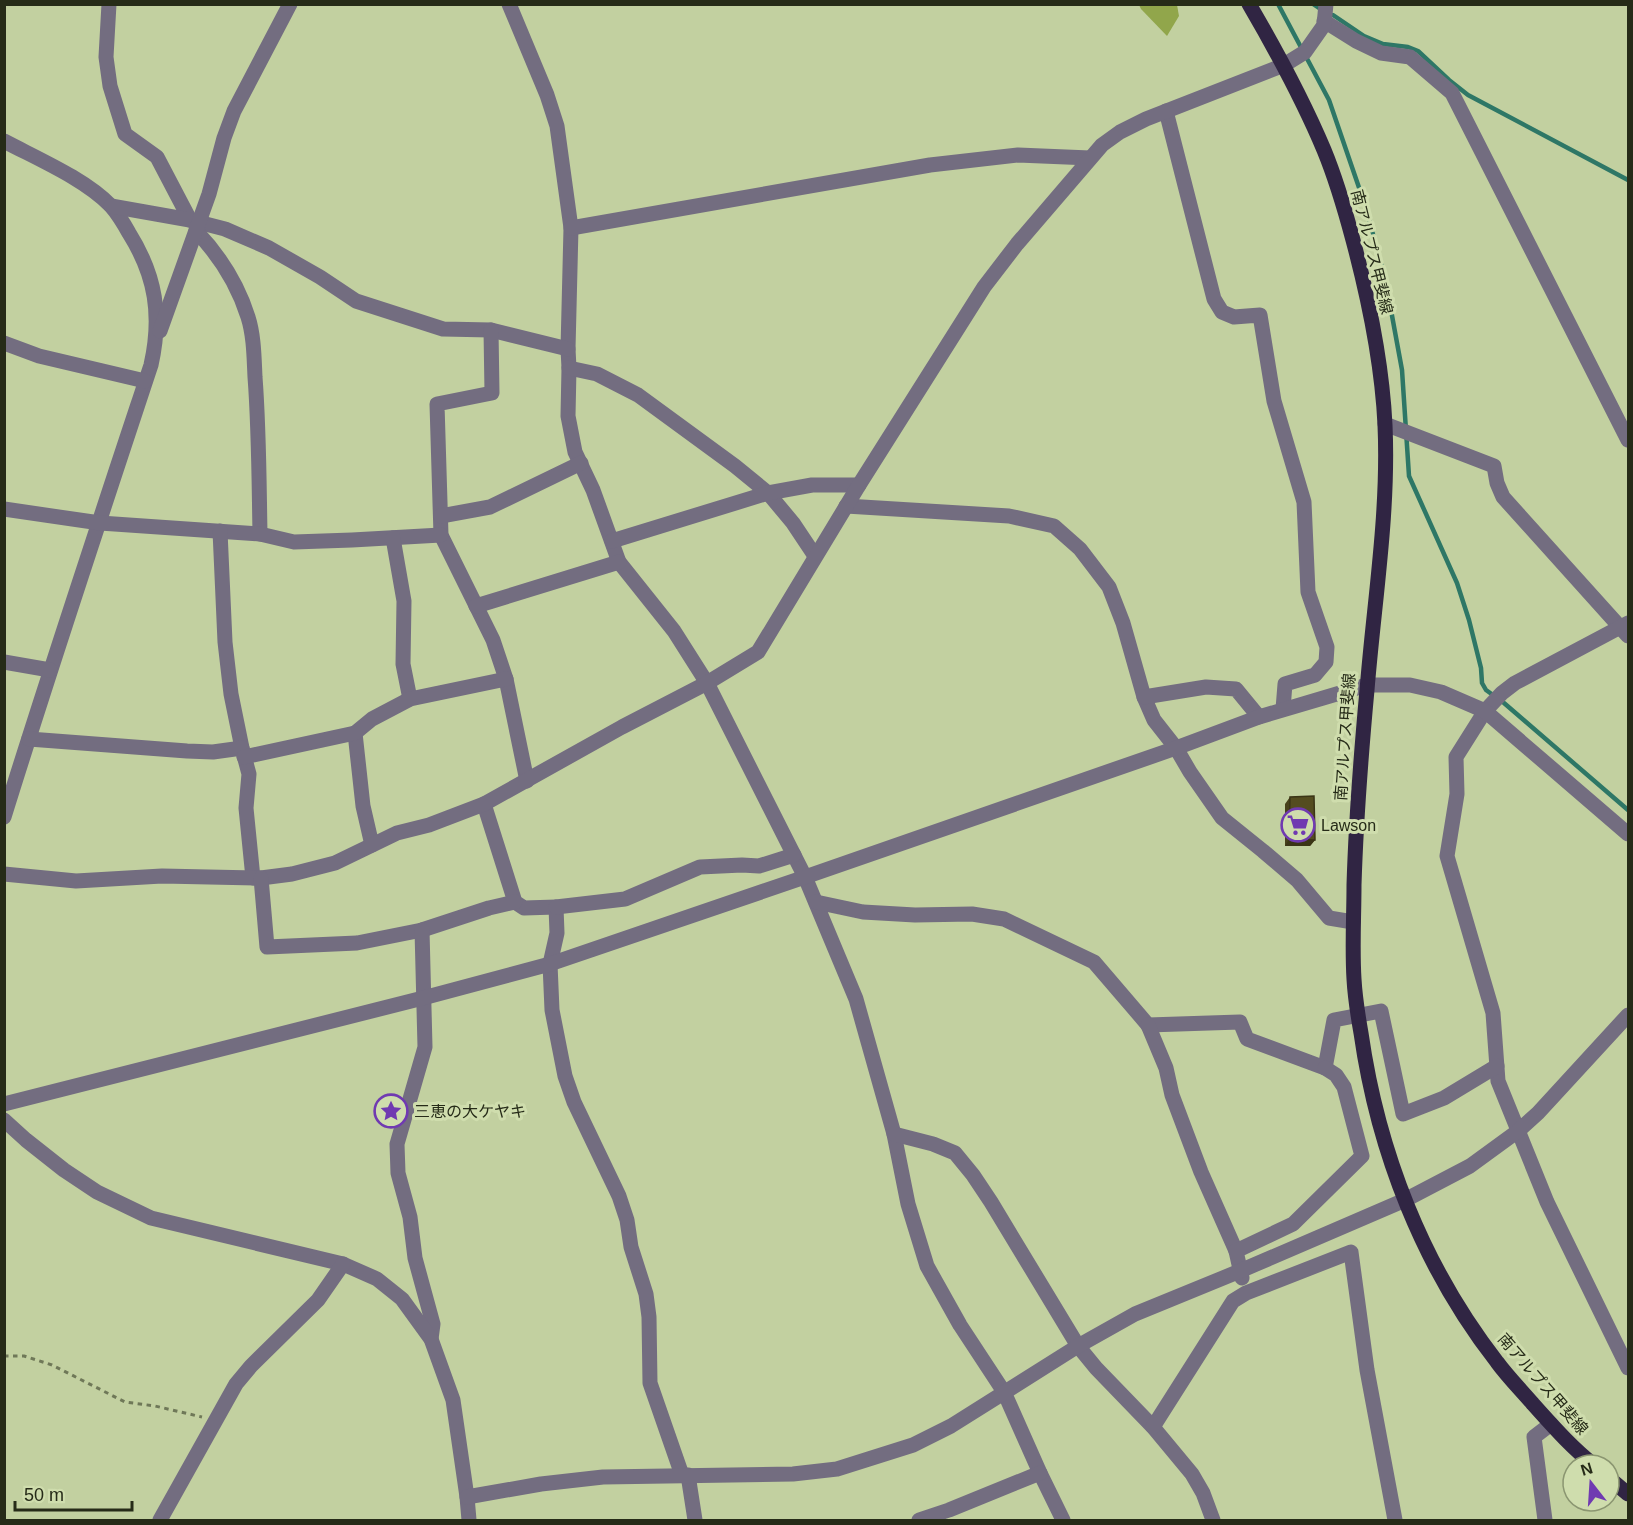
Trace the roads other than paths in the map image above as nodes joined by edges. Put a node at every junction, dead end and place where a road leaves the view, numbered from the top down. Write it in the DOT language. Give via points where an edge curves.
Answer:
graph roads {
  1 [pos="109,4"];
  2 [pos="290,4"];
  3 [pos="509,4"];
  4 [pos="1249,4"];
  5 [pos="1326,4"];
  6 [pos="1324,21"];
  7 [pos="1284,64"];
  8 [pos="1166,111"];
  9 [pos="4,141"];
  10 [pos="1090,158"];
  11 [pos="111,206"];
  12 [pos="195,225"];
  13 [pos="571,228"];
  14 [pos="491,330"];
  15 [pos="4,343"];
  16 [pos="155,345"];
  17 [pos="568,349"];
  18 [pos="570,368"];
  19 [pos="145,381"];
  20 [pos="1385,424"];
  21 [pos="1627,432"];
  22 [pos="580,463"];
  23 [pos="859,484"];
  24 [pos="768,493"];
  25 [pos="846,506"];
  26 [pos="4,509"];
  27 [pos="441,516"];
  28 [pos="100,523"];
  29 [pos="220,531"];
  30 [pos="260,534"];
  31 [pos="441,535"];
  32 [pos="393,538"];
  33 [pos="612,541"];
  34 [pos="815,556"];
  35 [pos="619,562"];
  36 [pos="476,606"];
  37 [pos="1626,629"];
  38 [pos="4,662"];
  39 [pos="50,670"];
  40 [pos="506,679"];
  41 [pos="707,683"];
  42 [pos="1367,685"];
  43 [pos="1144,697"];
  44 [pos="410,699"];
  45 [pos="1283,709"];
  46 [pos="1485,711"];
  47 [pos="1258,717"];
  48 [pos="355,733"];
  49 [pos="29,739"];
  50 [pos="1176,748"];
  51 [pos="243,753"];
  52 [pos="527,781"];
  53 [pos="484,804"];
  54 [pos="4,817"];
  55 [pos="1629,834"];
  56 [pos="372,845"];
  57 [pos="794,855"];
  58 [pos="4,874"];
  59 [pos="257,878"];
  60 [pos="806,878"];
  61 [pos="515,902"];
  62 [pos="816,902"];
  63 [pos="556,907"];
  64 [pos="1353,922"];
  65 [pos="422,930"];
  66 [pos="550,964"];
  67 [pos="423,998"];
  68 [pos="1358,1015"];
  69 [pos="1629,1015"];
  70 [pos="1148,1025"];
  71 [pos="1497,1066"];
  72 [pos="1325,1068"];
  73 [pos="4,1104"];
  74 [pos="4,1120"];
  75 [pos="1518,1131"];
  76 [pos="894,1134"];
  77 [pos="1405,1200"];
  78 [pos="1236,1251"];
  79 [pos="343,1264"];
  80 [pos="1240,1271"];
  81 [pos="1246,1293"];
  82 [pos="431,1339"];
  83 [pos="1078,1346"];
  84 [pos="1629,1368"];
  85 [pos="1004,1392"];
  86 [pos="1551,1424"];
  87 [pos="1153,1427"];
  88 [pos="1579,1453"];
  89 [pos="1040,1473"];
  90 [pos="685,1475"];
  91 [pos="467,1497"];
  92 [pos="951,1515"];
  93 [pos="160,1521"];
  94 [pos="469,1521"];
  95 [pos="695,1521"];
  96 [pos="919,1521"];
  97 [pos="1063,1521"];
  98 [pos="1213,1521"];
  99 [pos="1395,1521"];
  100 [pos="1545,1521"];
  1 -- 12 [label="street" via="106,57 110,86 125,134 157,157"];
  2 -- 12 [label="street" via="234,111 209,194"];
  3 -- 13 [label="street" via="556,126"];
  4 -- 7 [label="main road, 南アルプス甲斐線"];
  5 -- 6 [label="street"];
  6 -- 7 [label="street" via="1305,52"];
  6 -- 21 [label="street" via="1381,53 1410,57 1452,93"];
  7 -- 8 [label="street"];
  7 -- 20 [label="main road, 南アルプス甲斐線" via="1325,152 1346,212 1376,344"];
  8 -- 10 [label="street" via="1120,132"];
  8 -- 45 [label="street" via="1214,299 1222,312 1234,317 1260,315 1274,401 1304,502 1308,592 1327,647 1326,662 1315,675 1285,684"];
  9 -- 11 [label="street" via="87,186"];
  10 -- 13 [label="street" via="1018,154 930,165"];
  10 -- 23 [label="street" via="984,287"];
  11 -- 12 [label="street"];
  11 -- 16 [label="street" via="148,270 155,294"];
  12 -- 14 [label="street" via="225,229 269,248 356,301 443,329"];
  12 -- 16 [label="street"];
  12 -- 30 [label="street" via="223,264 249,318 259,425"];
  13 -- 17 [label="street"];
  14 -- 17 [label="street"];
  14 -- 27 [label="street" via="492,393 437,404"];
  15 -- 19 [label="street" via="39,356"];
  16 -- 19 [label="street"];
  17 -- 18 [label="street"];
  18 -- 22 [label="street" via="568,416"];
  18 -- 24 [label="street" via="597,374 638,395"];
  19 -- 28 [label="street"];
  20 -- 37 [label="street" via="1494,466 1503,497"];
  20 -- 42 [label="main road, 南アルプス甲斐線" via="1385,495"];
  22 -- 27 [label="street" via="490,507"];
  22 -- 33 [label="street"];
  23 -- 24 [label="street" via="812,485"];
  23 -- 25 [label="street"];
  24 -- 33 [label="street"];
  24 -- 34 [label="street"];
  25 -- 34 [label="street"];
  25 -- 43 [label="street" via="1009,516 1054,526 1080,549 1109,587"];
  26 -- 28 [label="street"];
  27 -- 31 [label="street"];
  28 -- 29 [label="street"];
  28 -- 39 [label="street"];
  29 -- 30 [label="street"];
  29 -- 51 [label="street" via="225,642"];
  30 -- 32 [label="street" via="294,542"];
  31 -- 32 [label="street"];
  31 -- 36 [label="street"];
  32 -- 44 [label="street" via="404,601 403,664"];
  33 -- 35 [label="street"];
  34 -- 41 [label="street" via="758,652"];
  35 -- 36 [label="street"];
  35 -- 41 [label="street" via="674,631"];
  36 -- 40 [label="street" via="494,640"];
  37 -- 46 [label="street" via="1515,683"];
  38 -- 39 [label="street"];
  39 -- 49 [label="street"];
  40 -- 44 [label="street"];
  40 -- 52 [label="street"];
  41 -- 52 [label="street"];
  41 -- 57 [label="street"];
  42 -- 45 [label="street"];
  42 -- 46 [label="street" via="1410,685 1441,692"];
  42 -- 64 [label="main road, 南アルプス甲斐線"];
  43 -- 47 [label="street" via="1206,687 1236,689"];
  43 -- 50 [label="street" via="1154,720"];
  44 -- 48 [label="street" via="372,718"];
  45 -- 47 [label="street"];
  46 -- 55 [label="street"];
  46 -- 71 [label="street" via="1456,757 1457,794 1447,856 1493,1013"];
  47 -- 50 [label="street"];
  48 -- 51 [label="street"];
  48 -- 56 [label="street" via="363,806"];
  49 -- 51 [label="street"];
  49 -- 54 [label="street"];
  50 -- 60 [label="street"];
  50 -- 64 [label="street" via="1222,818 1297,880 1329,918"];
  51 -- 59 [label="street" via="249,774 246,808"];
  52 -- 53 [label="street"];
  53 -- 56 [label="street" via="396,833"];
  53 -- 61 [label="street"];
  56 -- 59 [label="street" via="335,863"];
  57 -- 60 [label="street"];
  57 -- 63 [label="street" via="759,866 700,867 625,899"];
  58 -- 59 [label="street" via="76,881 162,876"];
  59 -- 65 [label="street" via="267,947 357,943"];
  60 -- 62 [label="street"];
  60 -- 66 [label="street"];
  61 -- 63 [label="street" via="524,908"];
  61 -- 65 [label="street"];
  62 -- 70 [label="street" via="863,912 972,914 1004,919 1094,962"];
  62 -- 76 [label="street" via="856,999"];
  63 -- 66 [label="street" via="557,933"];
  64 -- 68 [label="main road, 南アルプス甲斐線"];
  65 -- 67 [label="street"];
  66 -- 67 [label="street"];
  66 -- 90 [label="street" via="552,1010 565,1076 627,1220 646,1294 650,1383"];
  67 -- 73 [label="street"];
  67 -- 82 [label="street" via="425,1047 397,1144 398,1173 433,1324"];
  68 -- 71 [label="street" via="1381,1011 1403,1114 1444,1098"];
  68 -- 72 [label="street" via="1334,1020"];
  68 -- 77 [label="main road, 南アルプス甲斐線" via="1370,1089"];
  69 -- 75 [label="street"];
  70 -- 72 [label="street" via="1240,1022 1247,1039"];
  70 -- 78 [label="street" via="1197,1161"];
  71 -- 75 [label="street" via="1498,1081"];
  72 -- 78 [label="street" via="1344,1087 1362,1156 1293,1224"];
  74 -- 79 [label="street" via="97,1192 151,1218"];
  75 -- 77 [label="street" via="1470,1166"];
  75 -- 84 [label="street" via="1547,1202"];
  76 -- 83 [label="street" via="955,1153 991,1203"];
  76 -- 85 [label="street" via="908,1204 927,1266"];
  77 -- 80 [label="street"];
  77 -- 86 [label="main road, 南アルプス甲斐線" via="1425,1248 1454,1299 1499,1364"];
  78 -- 80 [label="street"];
  79 -- 82 [label="street" via="377,1280 402,1299"];
  79 -- 93 [label="street" via="318,1300 236,1384"];
  80 -- 81 [label="street"];
  80 -- 83 [label="street" via="1135,1314"];
  81 -- 87 [label="street" via="1233,1301"];
  81 -- 99 [label="street" via="1351,1252 1367,1370"];
  82 -- 91 [label="street" via="453,1400"];
  83 -- 85 [label="street"];
  83 -- 87 [label="street"];
  85 -- 89 [label="street"];
  85 -- 90 [label="street" via="913,1445 837,1469 793,1474"];
  86 -- 88 [label="main road, 南アルプス甲斐線"];
  86 -- 100 [label="street" via="1534,1437"];
  87 -- 98 [label="street" via="1192,1474"];
  89 -- 92 [label="street"];
  89 -- 97 [label="street"];
  90 -- 91 [label="street" via="603,1477"];
  90 -- 95 [label="street"];
  91 -- 94 [label="street"];
  92 -- 96 [label="street"];
}
